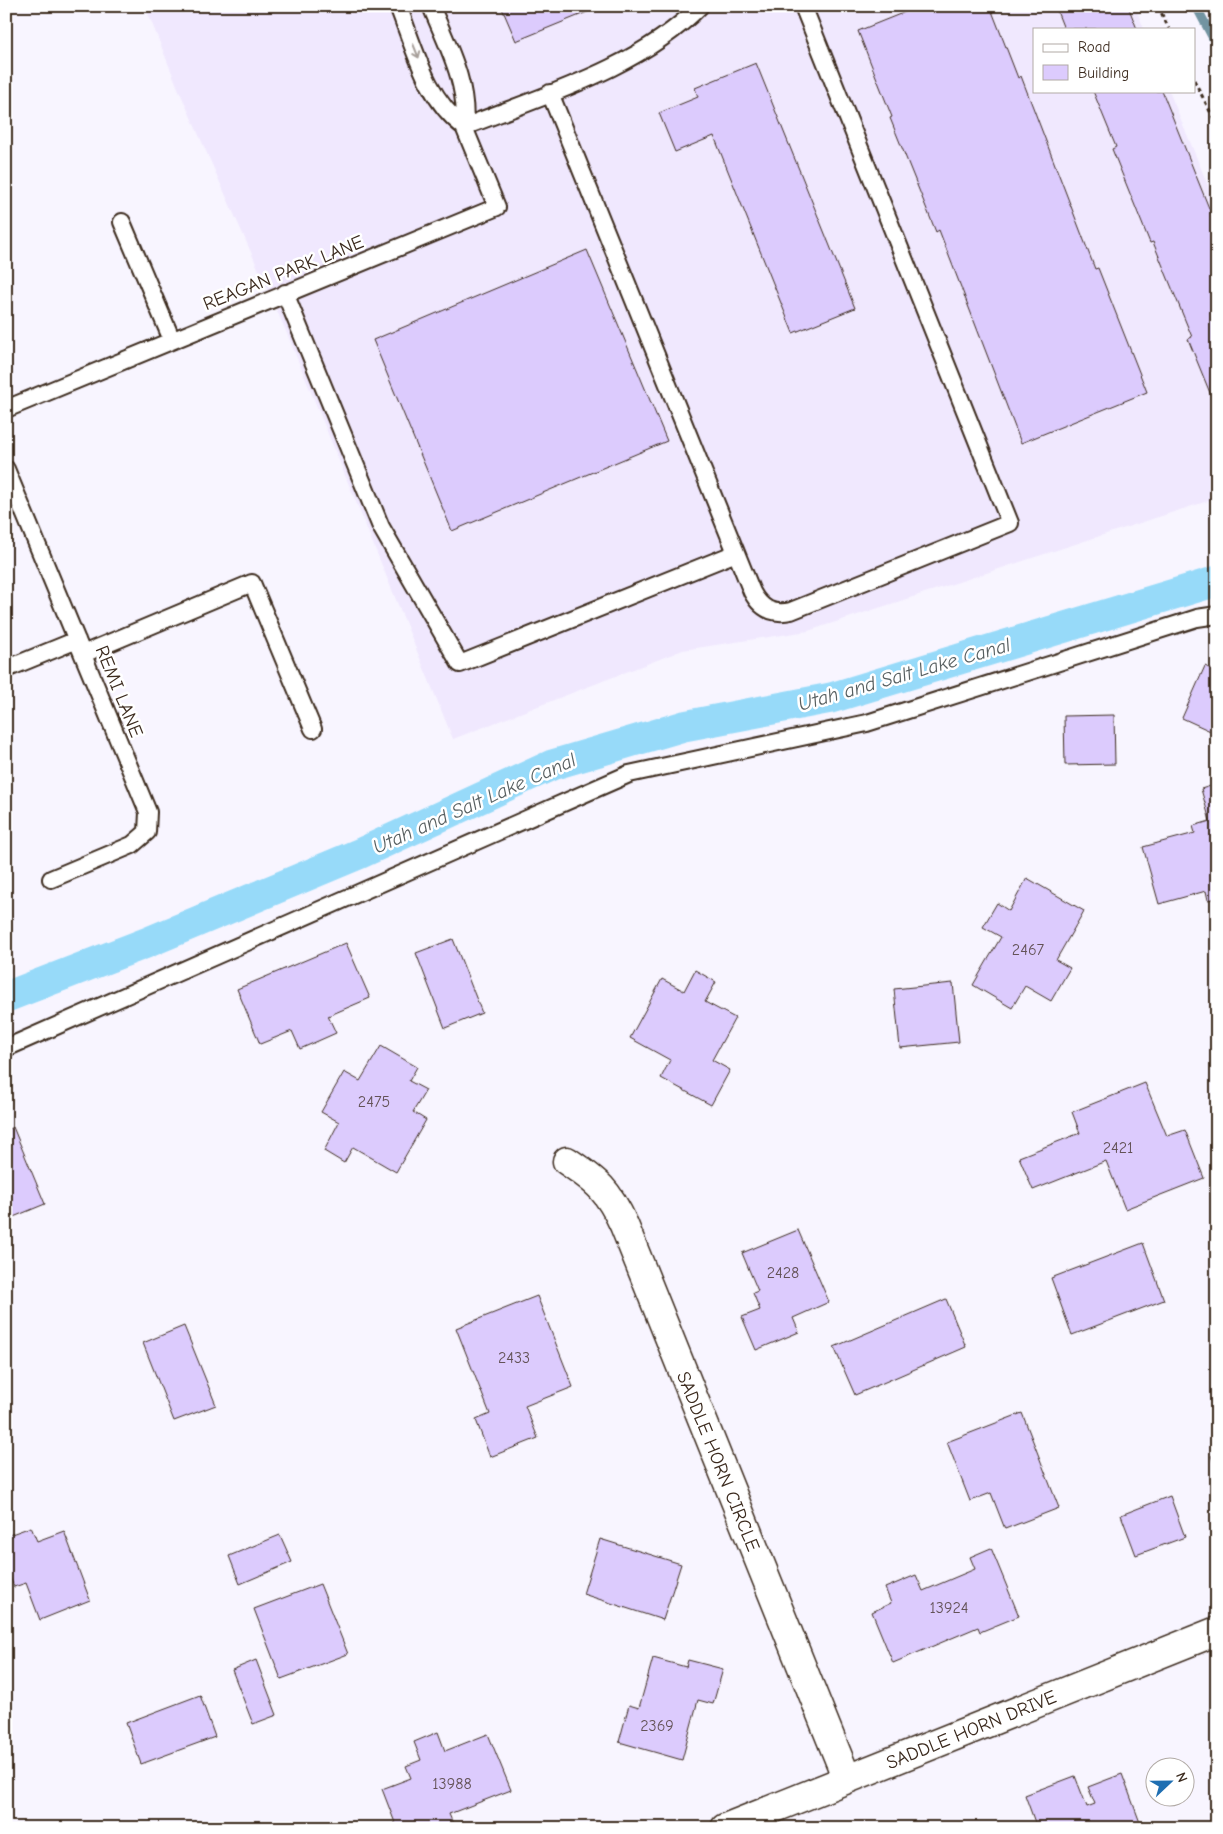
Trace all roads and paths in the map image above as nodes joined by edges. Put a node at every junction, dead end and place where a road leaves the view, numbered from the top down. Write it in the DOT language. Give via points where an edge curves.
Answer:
graph roads {
  1 [pos="398,6"];
  2 [pos="431,6"];
  3 [pos="700,6"];
  4 [pos="803,6"];
  5 [pos="1158,6"];
  6 [pos="1169,28"];
  7 [pos="1196,84"];
  8 [pos="550,93"];
  9 [pos="1217,125"];
  10 [pos="464,127"];
  11 [pos="122,222"];
  12 [pos="285,293"];
  13 [pos="172,340"];
  14 [pos="6,409"];
  15 [pos="6,468"];
  16 [pos="736,553"];
  17 [pos="1217,615"];
  18 [pos="80,647"];
  19 [pos="6,670"];
  20 [pos="313,729"];
  21 [pos="51,878"];
  22 [pos="6,1048"];
  23 [pos="567,1161"];
  24 [pos="1217,1631"];
  25 [pos="847,1779"];
  26 [pos="725,1828"];
  1 -- 10 [label="lane, REAGAN PARK LANE, one-way" via="436,98"];
  2 -- 10 [label="lane, REAGAN PARK LANE" via="463,87"];
  3 -- 8 [label="lane" via="667,35 639,52"];
  4 -- 16 [label="lane" via="1010,523 783,613 767,610 758,603"];
  5 -- 6 [label="path"];
  7 -- 9 [label="path"];
  8 -- 10 [label="lane"];
  8 -- 16 [label="lane"];
  10 -- 12 [label="lane, REAGAN PARK LANE" via="497,207"];
  11 -- 13 [label="lane"];
  12 -- 13 [label="lane, REAGAN PARK LANE"];
  12 -- 16 [label="lane" via="381,527 460,664"];
  13 -- 14 [label="lane, REAGAN PARK LANE"];
  15 -- 18 [label="lane, REMI LANE"];
  17 -- 22 [label="lane" via="1197,618 868,723 629,774"];
  18 -- 19 [label="lane"];
  18 -- 20 [label="lane" via="252,583"];
  18 -- 21 [label="lane, REMI LANE" via="148,812 147,832 132,845"];
  23 -- 25 [label="street, SADDLE HORN CIRCLE" via="592,1178 612,1199 624,1224"];
  24 -- 25 [label="street, SADDLE HORN DRIVE"];
  25 -- 26 [label="street, SADDLE HORN DRIVE"];
}
